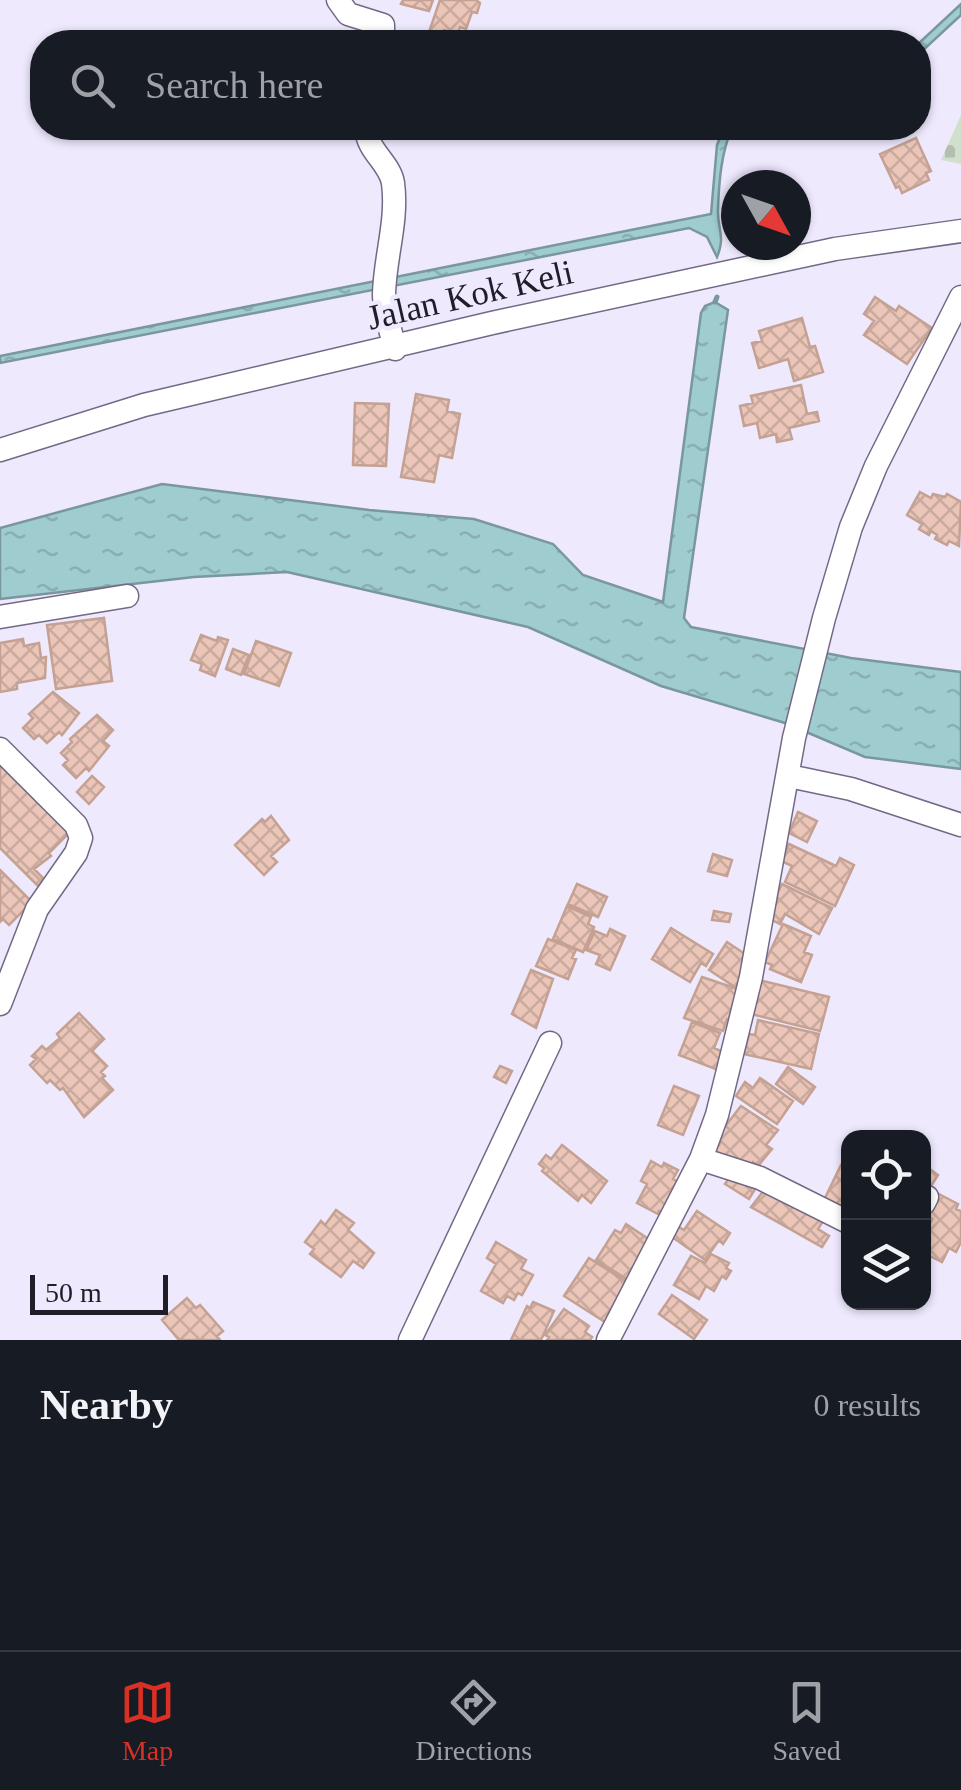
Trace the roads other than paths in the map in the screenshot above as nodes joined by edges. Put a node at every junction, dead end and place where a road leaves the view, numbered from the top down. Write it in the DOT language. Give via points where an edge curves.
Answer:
graph roads {
  1 [pos="338,0"];
  2 [pos="383,30"];
  3 [pos="368,140"];
  4 [pos="961,231"];
  5 [pos="961,297"];
  6 [pos="395,348"];
  7 [pos="0,450"];
  8 [pos="126,596"];
  9 [pos="0,617"];
  10 [pos="0,749"];
  11 [pos="789,776"];
  12 [pos="961,824"];
  13 [pos="1,996"];
  14 [pos="550,1043"];
  15 [pos="701,1159"];
  16 [pos="844,1220"];
  17 [pos="410,1340"];
  18 [pos="608,1340"];
  1 -- 2 [label="street" via="348,14"];
  3 -- 6 [label="street" via="392,176 393,238 384,295"];
  4 -- 6 [label="street, Jalan Kok Keli" via="835,250"];
  5 -- 11 [label="street" via="851,528"];
  6 -- 7 [label="street, Jalan Kok Keli" via="144,405"];
  8 -- 9 [label="street"];
  10 -- 13 [label="street" via="76,824 81,838 37,908"];
  11 -- 12 [label="street"];
  11 -- 15 [label="street" via="734,1052"];
  14 -- 17 [label="street"];
  15 -- 16 [label="street" via="760,1178"];
  15 -- 18 [label="street"];
}
